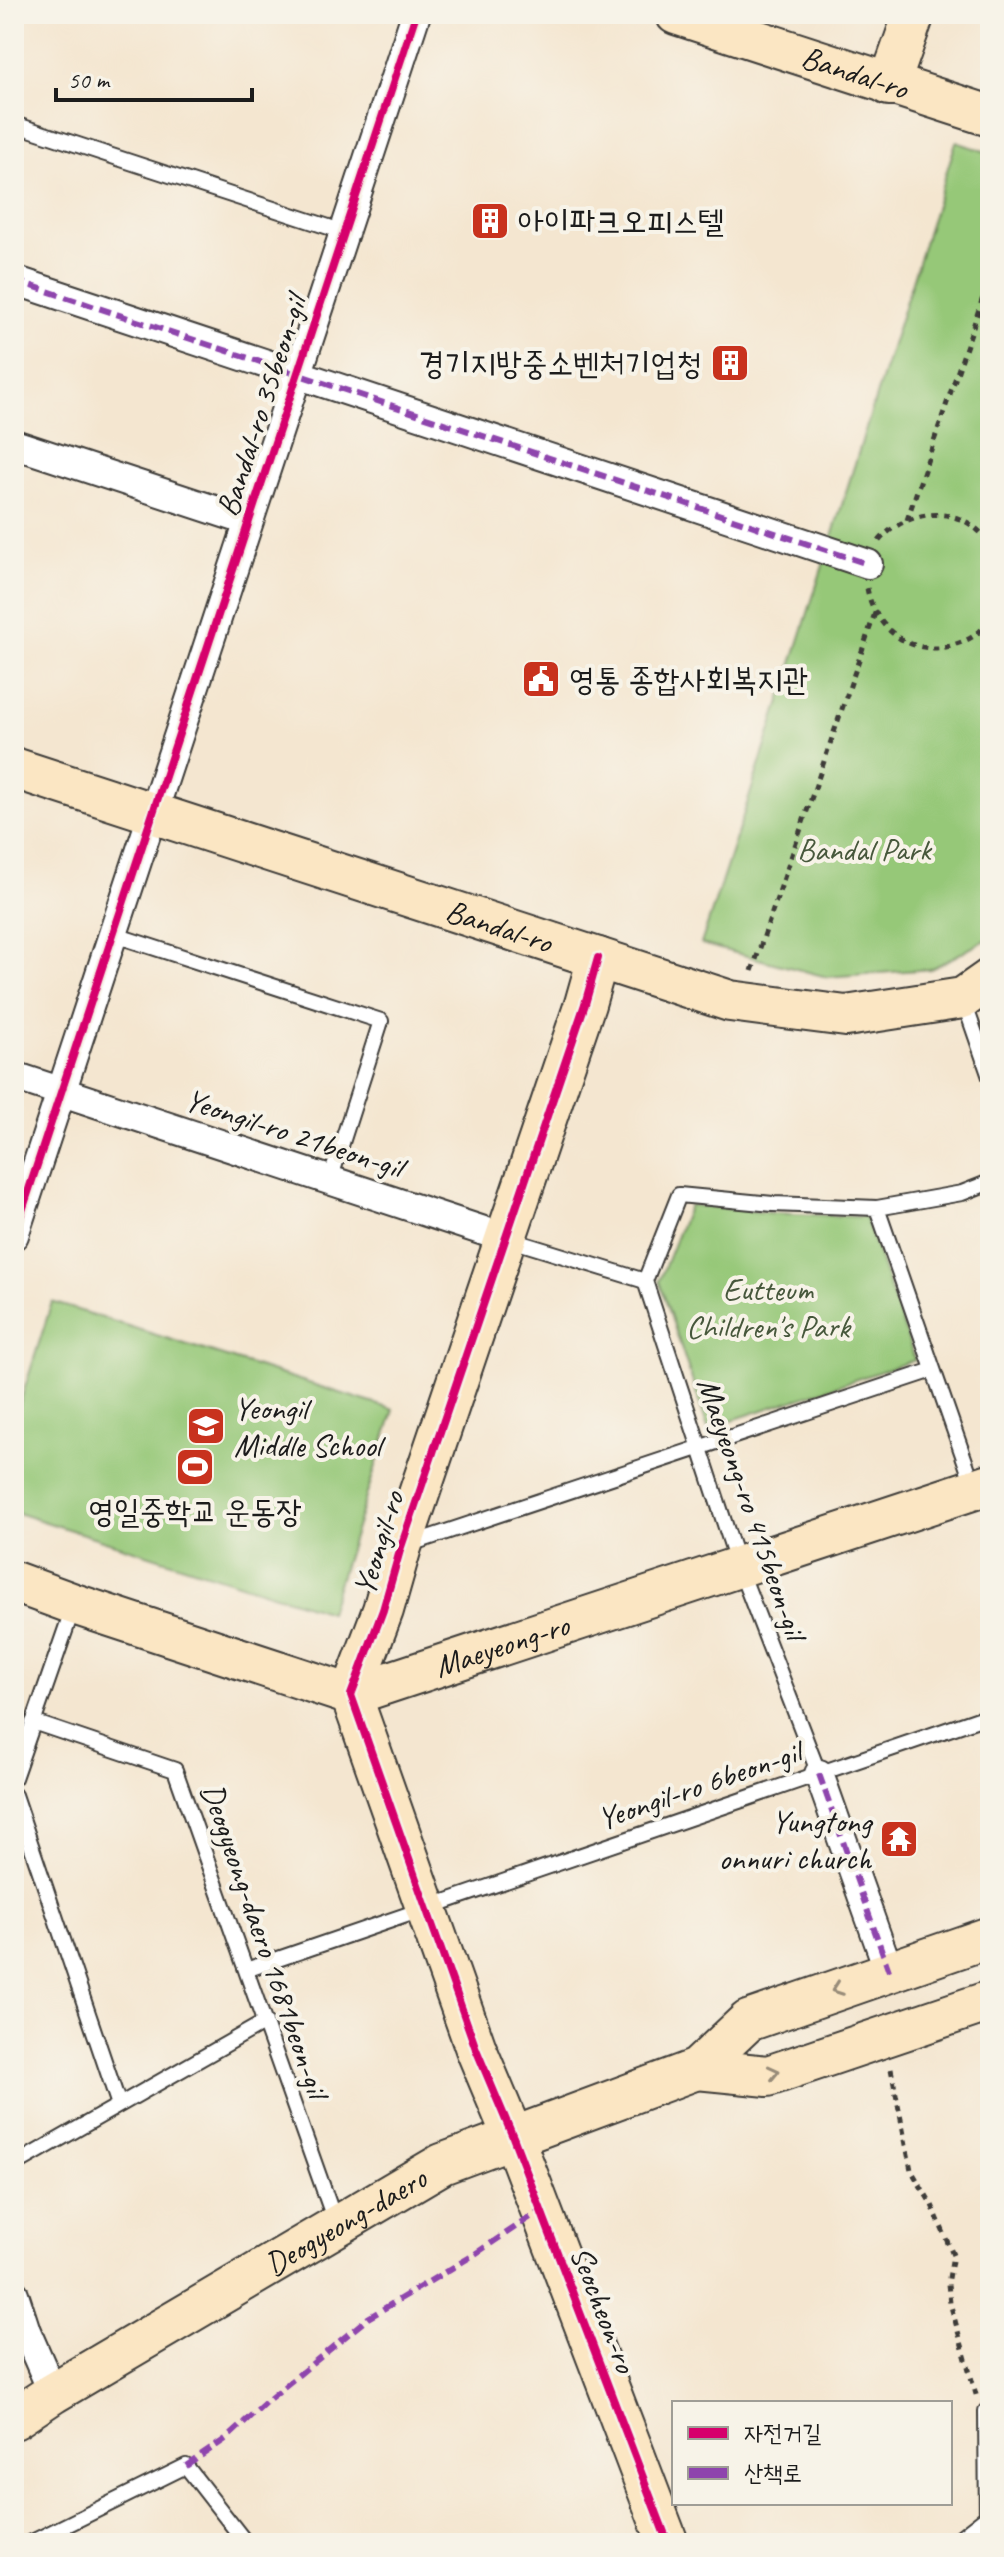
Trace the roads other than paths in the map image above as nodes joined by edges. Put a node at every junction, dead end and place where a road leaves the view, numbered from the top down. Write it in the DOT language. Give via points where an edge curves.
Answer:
graph roads {
  1 [pos="416,14"];
  2 [pos="676,14"];
  3 [pos="914,14"];
  4 [pos="889,85"];
  5 [pos="990,116"];
  6 [pos="14,124"];
  7 [pos="344,232"];
  8 [pos="14,280"];
  9 [pos="297,374"];
  10 [pos="14,444"];
  11 [pos="248,521"];
  12 [pos="868,564"];
  13 [pos="14,768"];
  14 [pos="151,813"];
  15 [pos="112,934"];
  16 [pos="598,958"];
  17 [pos="976,989"];
  18 [pos="14,1076"];
  19 [pos="990,1077"];
  20 [pos="61,1091"];
  21 [pos="330,1180"];
  22 [pos="990,1182"];
  23 [pos="877,1208"];
  24 [pos="14,1235"];
  25 [pos="505,1238"];
  26 [pos="645,1281"];
  27 [pos="933,1370"];
  28 [pos="700,1447"];
  29 [pos="982,1487"];
  30 [pos="401,1547"];
  31 [pos="739,1567"];
  32 [pos="14,1582"];
  33 [pos="74,1604"];
  34 [pos="351,1695"];
  35 [pos="990,1715"];
  36 [pos="33,1722"];
  37 [pos="819,1774"];
  38 [pos="14,1778"];
  39 [pos="14,1795"];
  40 [pos="427,1908"];
  41 [pos="990,1937"];
  42 [pos="246,1970"];
  43 [pos="889,1971"];
  44 [pos="990,2001"];
  45 [pos="265,2022"];
  46 [pos="697,2069"];
  47 [pos="119,2105"];
  48 [pos="513,2137"];
  49 [pos="14,2165"];
  50 [pos="336,2225"];
  51 [pos="14,2294"];
  52 [pos="53,2393"];
  53 [pos="990,2410"];
  54 [pos="14,2419"];
  55 [pos="989,2524"];
  56 [pos="30,2543"];
  57 [pos="246,2543"];
  58 [pos="668,2543"];
  59 [pos="964,2543"];
  1 -- 7 [label="street, Bandal-ro 35beon-gil"];
  2 -- 4 [label="street, Bandal-ro"];
  3 -- 4 [label="street"];
  4 -- 5 [label="street, Bandal-ro"];
  6 -- 7 [label="lane"];
  7 -- 9 [label="street, Bandal-ro 35beon-gil"];
  8 -- 9 [label="street"];
  9 -- 11 [label="street, Bandal-ro 35beon-gil"];
  9 -- 12 [label="street"];
  10 -- 11 [label="street"];
  11 -- 14 [label="street, Bandal-ro 35beon-gil"];
  13 -- 14 [label="street, Bandal-ro"];
  14 -- 15 [label="street, Bandal-ro 35beon-gil"];
  14 -- 16 [label="street, Bandal-ro"];
  15 -- 20 [label="street, Bandal-ro 35beon-gil"];
  15 -- 21 [label="lane" via="381,1021"];
  16 -- 17 [label="street, Bandal-ro" via="730,1001 846,1016"];
  16 -- 25 [label="street, Yeongil-ro"];
  17 -- 19 [label="lane"];
  18 -- 20 [label="street, Yeongil-ro 21beon-gil"];
  20 -- 21 [label="street, Yeongil-ro 21beon-gil"];
  20 -- 24 [label="street, Bandal-ro 35beon-gil"];
  21 -- 25 [label="street, Yeongil-ro 21beon-gil"];
  22 -- 23 [label="lane" via="962,1193"];
  23 -- 26 [label="lane" via="679,1195"];
  23 -- 27 [label="lane"];
  25 -- 26 [label="lane"];
  25 -- 30 [label="street, Yeongil-ro"];
  26 -- 28 [label="lane, Maeyeong-ro 415beon-gil"];
  27 -- 28 [label="lane"];
  27 -- 29 [label="lane"];
  28 -- 30 [label="lane"];
  28 -- 31 [label="lane, Maeyeong-ro 415beon-gil"];
  29 -- 31 [label="street, Maeyeong-ro"];
  30 -- 34 [label="street, Yeongil-ro"];
  31 -- 34 [label="street, Maeyeong-ro"];
  31 -- 37 [label="lane, Maeyeong-ro 415beon-gil"];
  32 -- 33 [label="street"];
  33 -- 34 [label="street"];
  33 -- 36 [label="lane"];
  34 -- 40 [label="street"];
  35 -- 37 [label="lane, Yeongil-ro 6beon-gil"];
  36 -- 38 [label="lane"];
  36 -- 42 [label="lane, Deogyeong-daero 1681beon-gil" via="175,1770"];
  37 -- 40 [label="lane, Yeongil-ro 6beon-gil"];
  37 -- 43 [label="street"];
  39 -- 47 [label="lane"];
  40 -- 42 [label="lane, Yeongil-ro 6beon-gil"];
  40 -- 48 [label="street"];
  41 -- 43 [label="street, Deogyeong-daero"];
  42 -- 45 [label="lane, Deogyeong-daero 1681beon-gil"];
  43 -- 46 [label="street, Deogyeong-daero, one-way" via="748,2021"];
  46 -- 44 [label="street, Deogyeong-daero, one-way" via="768,2076"];
  45 -- 47 [label="lane"];
  45 -- 50 [label="lane, Deogyeong-daero 1681beon-gil"];
  46 -- 48 [label="street, Deogyeong-daero"];
  47 -- 49 [label="lane"];
  48 -- 50 [label="street, Deogyeong-daero" via="442,2164"];
  48 -- 58 [label="street, Seocheon-ro"];
  50 -- 52 [label="street, Deogyeong-daero"];
  51 -- 52 [label="street"];
  52 -- 54 [label="street, Deogyeong-daero"];
  53 -- 55 [label="lane"];
  55 -- 59 [label="street"];
  56 -- 57 [label="lane" via="186,2466"];
}
